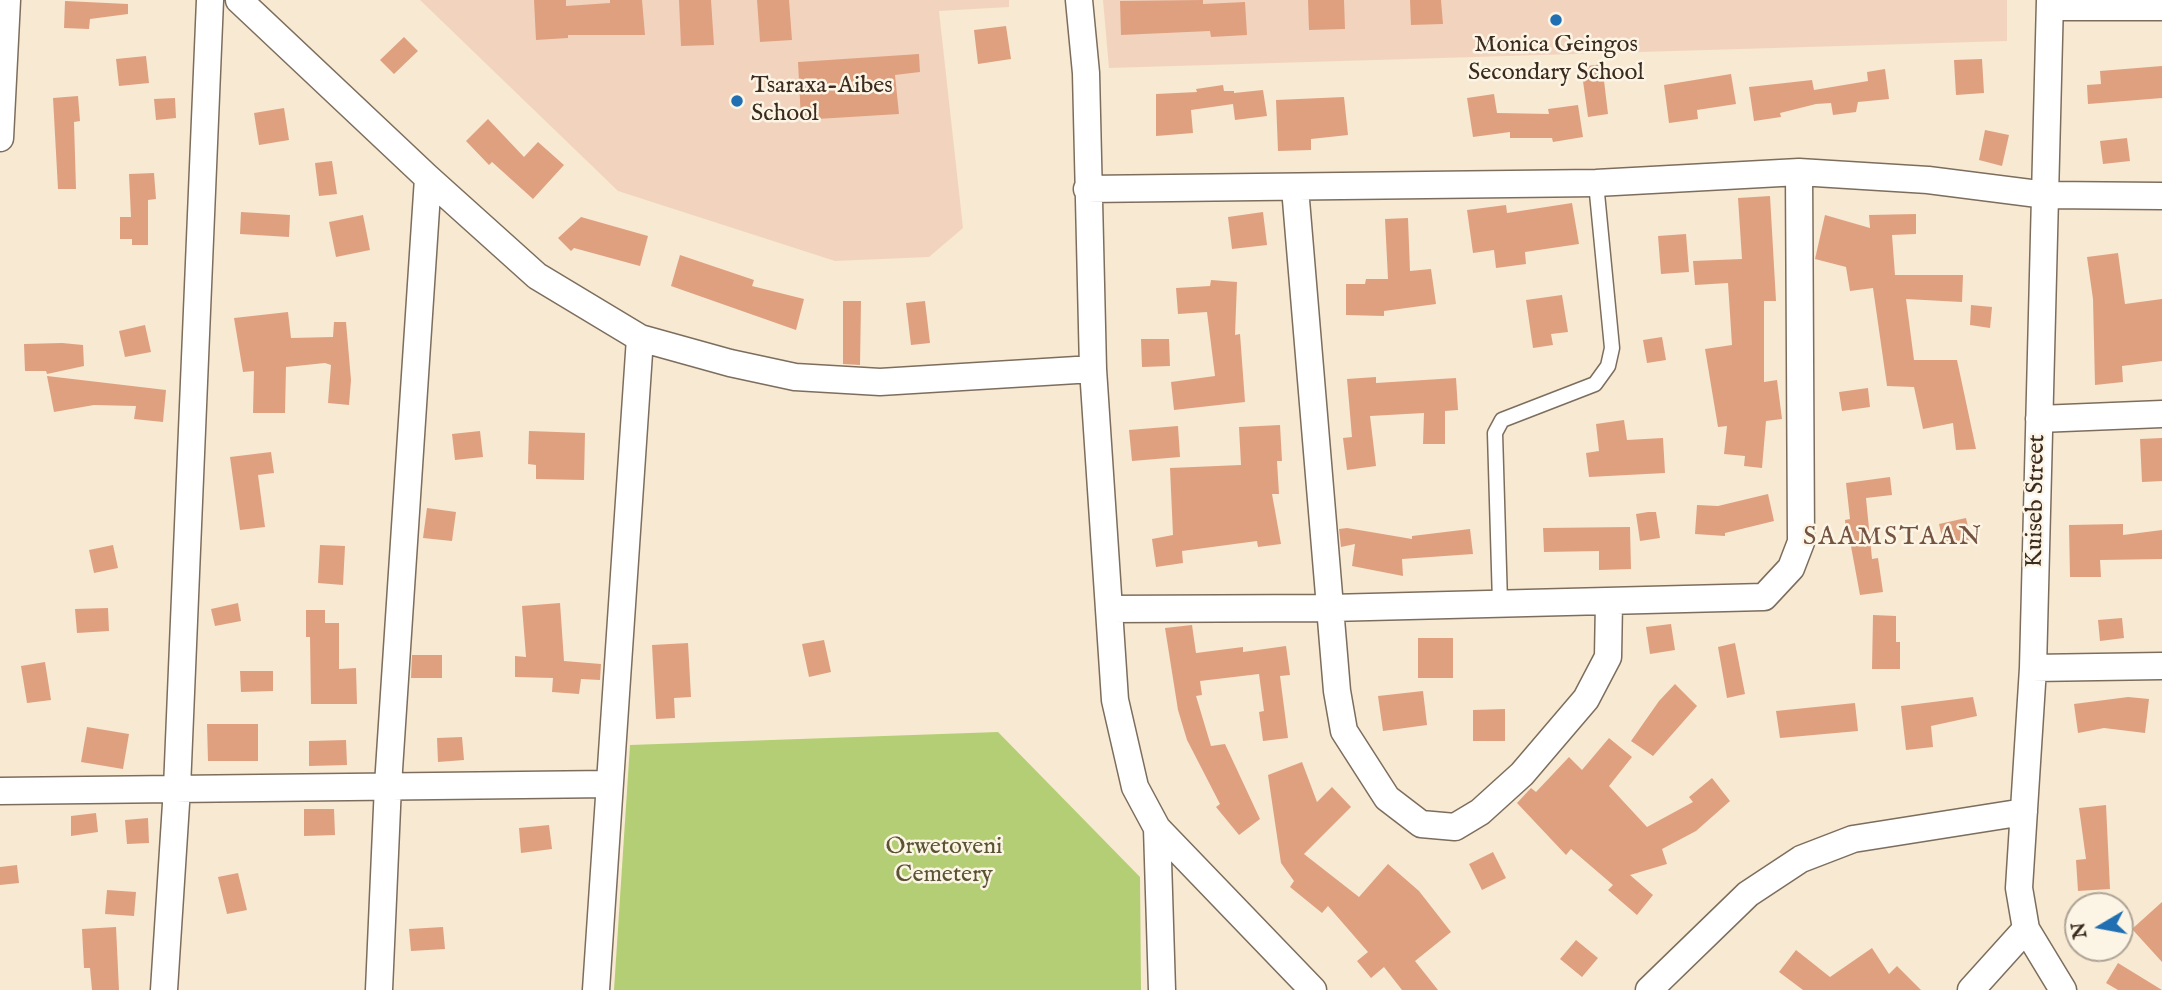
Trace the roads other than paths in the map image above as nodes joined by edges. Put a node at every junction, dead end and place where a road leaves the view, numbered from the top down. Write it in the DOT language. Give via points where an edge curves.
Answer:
graph roads {
  1 [pos="7,0"];
  2 [pos="209,0"];
  3 [pos="239,0"];
  4 [pos="1079,0"];
  5 [pos="2050,3"];
  6 [pos="2162,6"];
  7 [pos="0,138"];
  8 [pos="1799,172"];
  9 [pos="428,178"];
  10 [pos="1596,183"];
  11 [pos="1295,188"];
  12 [pos="1087,189"];
  13 [pos="2046,195"];
  14 [pos="2162,196"];
  15 [pos="640,338"];
  16 [pos="1093,369"];
  17 [pos="2162,414"];
  18 [pos="2039,419"];
  19 [pos="1608,602"];
  20 [pos="1500,603"];
  21 [pos="1330,608"];
  22 [pos="1109,609"];
  23 [pos="2162,666"];
  24 [pos="2033,668"];
  25 [pos="609,784"];
  26 [pos="388,785"];
  27 [pos="177,788"];
  28 [pos="0,791"];
  29 [pos="2024,812"];
  30 [pos="1157,828"];
  31 [pos="2026,929"];
  32 [pos="1664,985"];
  33 [pos="164,990"];
  34 [pos="379,990"];
  35 [pos="596,990"];
  36 [pos="1162,990"];
  37 [pos="1313,990"];
  38 [pos="1971,990"];
  39 [pos="2063,990"];
  1 -- 7 [label="street"];
  2 -- 27 [label="street"];
  3 -- 9 [label="street"];
  4 -- 12 [label="street" via="1086,73"];
  5 -- 6 [label="street"];
  5 -- 13 [label="street, Kuiseb Street"];
  8 -- 10 [label="street"];
  8 -- 13 [label="street" via="1928,180"];
  8 -- 19 [label="street" via="1801,541 1791,568 1764,597"];
  9 -- 15 [label="street" via="537,276"];
  9 -- 26 [label="street"];
  10 -- 11 [label="street"];
  10 -- 20 [label="lane" via="1612,348 1608,366 1595,384 1502,420 1495,433"];
  11 -- 12 [label="street"];
  11 -- 21 [label="street"];
  12 -- 16 [label="street"];
  13 -- 14 [label="street"];
  13 -- 18 [label="street, Kuiseb Street"];
  15 -- 16 [label="street" via="769,371 844,380 880,382"];
  15 -- 25 [label="street"];
  16 -- 22 [label="street"];
  17 -- 18 [label="street"];
  18 -- 24 [label="street, Kuiseb Street"];
  19 -- 20 [label="street"];
  19 -- 21 [label="street" via="1608,657 1586,699 1522,774 1480,812 1455,827 1421,824 1387,798 1363,765 1344,731"];
  20 -- 21 [label="street"];
  21 -- 22 [label="street"];
  22 -- 30 [label="street" via="1115,700 1135,787"];
  23 -- 24 [label="street"];
  24 -- 29 [label="street, Kuiseb Street"];
  25 -- 26 [label="street"];
  25 -- 35 [label="street"];
  26 -- 27 [label="street"];
  26 -- 34 [label="street"];
  27 -- 28 [label="street"];
  27 -- 33 [label="street"];
  29 -- 31 [label="street, Kuiseb Street" via="2019,888"];
  29 -- 32 [label="street" via="1853,839 1801,859 1748,894"];
  30 -- 36 [label="street"];
  30 -- 37 [label="street"];
  31 -- 38 [label="street"];
  31 -- 39 [label="street, Kuiseb Street"];
}
